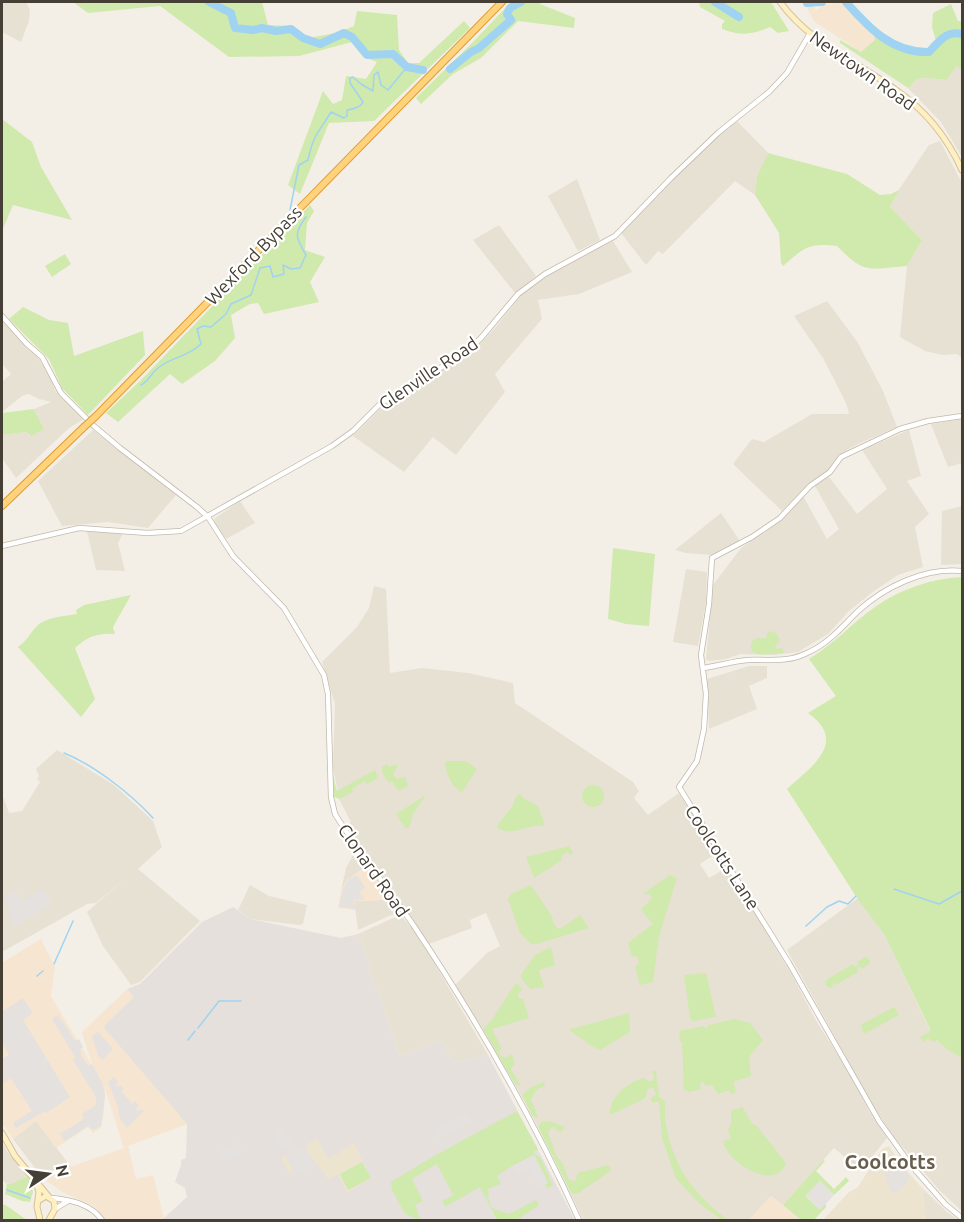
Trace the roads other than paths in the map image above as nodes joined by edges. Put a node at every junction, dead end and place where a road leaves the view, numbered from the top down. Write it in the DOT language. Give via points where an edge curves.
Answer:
graph roads {
  1 [pos="502,2"];
  2 [pos="780,2"];
  3 [pos="810,35"];
  4 [pos="963,170"];
  5 [pos="2,316"];
  6 [pos="963,416"];
  7 [pos="2,506"];
  8 [pos="208,517"];
  9 [pos="2,546"];
  10 [pos="963,571"];
  11 [pos="703,668"];
  12 [pos="2,1133"];
  13 [pos="36,1180"];
  14 [pos="50,1198"];
  15 [pos="38,1201"];
  16 [pos="68,1201"];
  17 [pos="38,1210"];
  18 [pos="53,1211"];
  19 [pos="963,1218"];
  20 [pos="40,1221"];
  21 [pos="49,1221"];
  22 [pos="102,1221"];
  23 [pos="579,1221"];
  1 -- 7 [label="highway, Wexford Bypass, bridge" via="96,416"];
  2 -- 3 [label="main road, Newtown Road"];
  3 -- 4 [label="main road, Newtown Road" via="917,106 938,129"];
  3 -- 8 [label="street, Glenville Road" via="787,73 769,92 719,132 615,236 528,286 465,353 380,404 346,436"];
  5 -- 8 [label="street, Clonard Road" via="42,357 62,393 96,427"];
  6 -- 11 [label="street, Coolcotts Lane" via="900,429 841,457 780,518 712,558 701,655"];
  8 -- 9 [label="street, Glenville Road" via="169,534 79,528"];
  8 -- 23 [label="street, Clonard Road" via="233,556 284,608 319,665 328,694 331,797 335,814 415,927 478,1028 532,1124"];
  10 -- 11 [label="street" via="928,573 898,585 864,606 830,639 792,659 747,660"];
  11 -- 19 [label="street, Coolcotts Lane" via="704,729 697,761 679,787 754,905 879,1120 910,1164 945,1204"];
  12 -- 13 [label="main road"];
  13 -- 14 [label="main road"];
  13 -- 15 [label="main road"];
  14 -- 15 [label="main road"];
  14 -- 16 [label="street"];
  14 -- 18 [label="main road" via="55,1203"];
  15 -- 17 [label="main road"];
  16 -- 18 [label="street"];
  16 -- 22 [label="street" via="86,1206"];
  17 -- 18 [label="main road" via="42,1214"];
  17 -- 20 [label="main road"];
  18 -- 21 [label="main road"];
}
